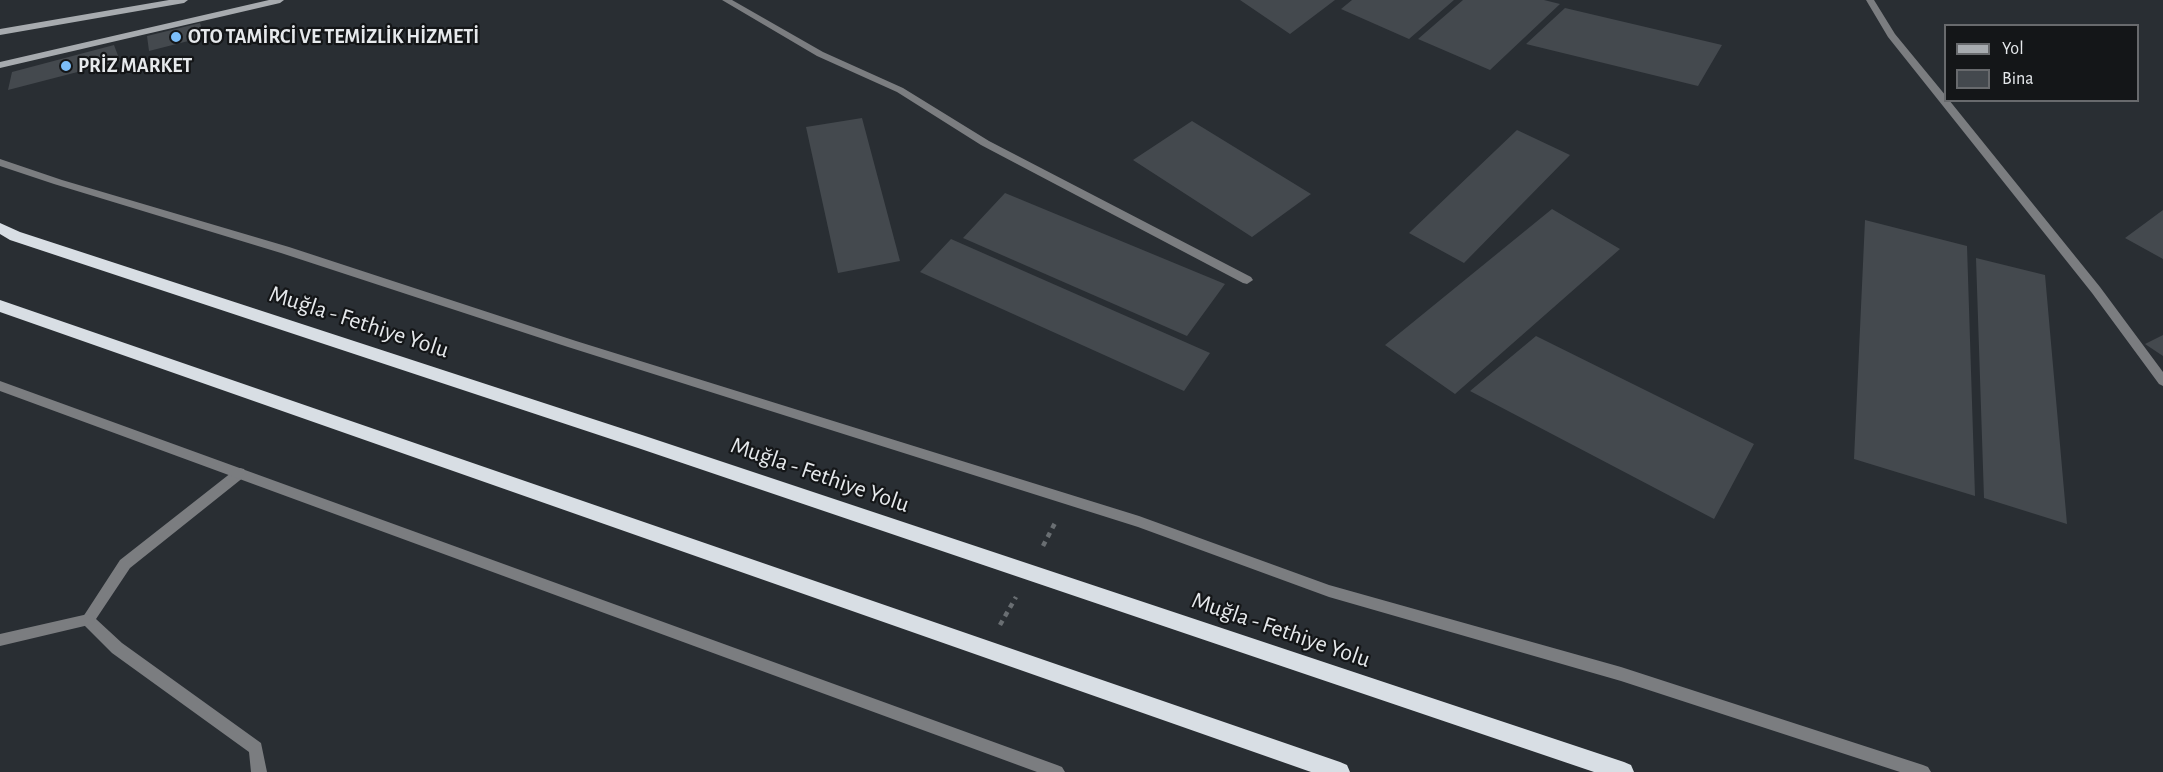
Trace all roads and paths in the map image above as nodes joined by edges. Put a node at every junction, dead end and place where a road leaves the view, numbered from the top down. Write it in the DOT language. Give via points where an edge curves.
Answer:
graph roads {
  1 [pos="184,0"];
  2 [pos="280,0"];
  3 [pos="726,0"];
  4 [pos="1870,0"];
  5 [pos="0,32"];
  6 [pos="0,65"];
  7 [pos="1944,101"];
  8 [pos="1945,102"];
  9 [pos="0,162"];
  10 [pos="0,228"];
  11 [pos="1247,280"];
  12 [pos="0,306"];
  13 [pos="2163,381"];
  14 [pos="0,386"];
  15 [pos="240,473"];
  16 [pos="1030,572"];
  17 [pos="87,620"];
  18 [pos="0,640"];
  19 [pos="987,649"];
  20 [pos="259,772"];
  21 [pos="1057,772"];
  22 [pos="1340,772"];
  23 [pos="1624,772"];
  24 [pos="1923,772"];
  1 -- 5 [label="main road"];
  2 -- 6 [label="main road"];
  3 -- 11 [label="street" via="820,54 900,90 985,142"];
  4 -- 7 [label="street" via="1891,35"];
  8 -- 13 [label="street" via="2096,290"];
  9 -- 24 [label="street" via="1139,522 1329,591 1621,674"];
  10 -- 16 [label="highway, Muğla - Fethiye Yolu"];
  12 -- 19 [label="highway"];
  14 -- 15 [label="street"];
  15 -- 17 [label="street" via="125,564"];
  15 -- 21 [label="street"];
  16 -- 19 [label="path"];
  16 -- 23 [label="highway, Muğla - Fethiye Yolu"];
  17 -- 18 [label="street"];
  17 -- 20 [label="street" via="117,648 256,748"];
  19 -- 22 [label="highway"];
}
